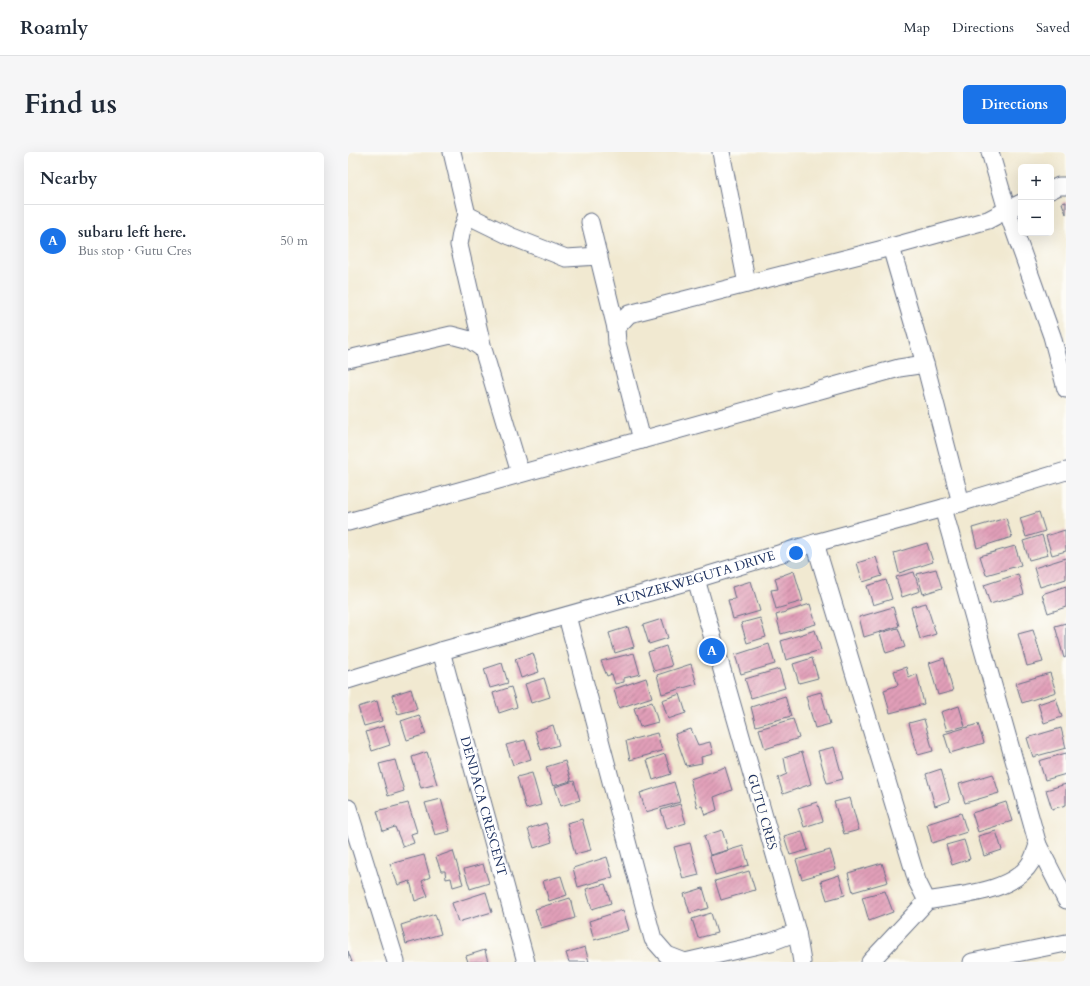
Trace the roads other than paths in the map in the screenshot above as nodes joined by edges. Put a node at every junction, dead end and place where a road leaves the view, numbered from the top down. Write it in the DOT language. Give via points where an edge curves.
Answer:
graph roads {
  1 [pos="452,152"];
  2 [pos="721,152"];
  3 [pos="990,152"];
  4 [pos="1066,186"];
  5 [pos="1054,188"];
  6 [pos="1014,207"];
  7 [pos="468,215"];
  8 [pos="590,222"];
  9 [pos="891,247"];
  10 [pos="599,256"];
  11 [pos="746,284"];
  12 [pos="616,328"];
  13 [pos="483,349"];
  14 [pos="348,359"];
  15 [pos="925,364"];
  16 [pos="1066,389"];
  17 [pos="642,440"];
  18 [pos="1066,471"];
  19 [pos="520,473"];
  20 [pos="961,503"];
  21 [pos="943,508"];
  22 [pos="348,522"];
  23 [pos="816,543"];
  24 [pos="696,579"];
  25 [pos="567,616"];
  26 [pos="441,651"];
  27 [pos="348,680"];
  28 [pos="348,808"];
  29 [pos="1038,845"];
  30 [pos="927,900"];
  31 [pos="1066,900"];
  32 [pos="797,932"];
  33 [pos="1066,943"];
  34 [pos="396,962"];
  35 [pos="526,962"];
  36 [pos="685,962"];
  37 [pos="802,962"];
  38 [pos="870,962"];
  39 [pos="972,962"];
  1 -- 7 [label="street"];
  2 -- 11 [label="street"];
  3 -- 6 [label="street"];
  4 -- 5 [label="street"];
  6 -- 9 [label="street" via="988,220"];
  6 -- 16 [label="street"];
  7 -- 10 [label="street" via="510,236 566,258"];
  7 -- 13 [label="street" via="461,233 460,245"];
  8 -- 10 [label="street"];
  9 -- 11 [label="street"];
  9 -- 15 [label="street"];
  10 -- 12 [label="street"];
  11 -- 12 [label="street" via="629,314"];
  12 -- 17 [label="street" via="617,343"];
  13 -- 14 [label="street" via="470,340 451,335"];
  13 -- 19 [label="street"];
  15 -- 17 [label="street" via="899,368"];
  15 -- 20 [label="street"];
  17 -- 19 [label="street"];
  18 -- 20 [label="street, KUNZEKWEGUTA DRIVE"];
  19 -- 22 [label="street"];
  20 -- 21 [label="street, KUNZEKWEGUTA DRIVE"];
  21 -- 23 [label="street, KUNZEKWEGUTA DRIVE"];
  21 -- 29 [label="street"];
  23 -- 24 [label="street, KUNZEKWEGUTA DRIVE"];
  23 -- 30 [label="street" via="917,881"];
  24 -- 25 [label="street, KUNZEKWEGUTA DRIVE"];
  24 -- 32 [label="street, GUTU CRES"];
  25 -- 26 [label="street, KUNZEKWEGUTA DRIVE"];
  25 -- 36 [label="street" via="653,939 667,955"];
  26 -- 27 [label="street, KUNZEKWEGUTA DRIVE"];
  26 -- 35 [label="street, DENDACA CRESCENT"];
  28 -- 34 [label="street"];
  29 -- 30 [label="street" via="1031,863 1016,878 980,893"];
  29 -- 31 [label="street"];
  30 -- 38 [label="street"];
  32 -- 36 [label="street" via="771,942"];
  32 -- 37 [label="street, GUTU CRES"];
  33 -- 39 [label="street"];
}
